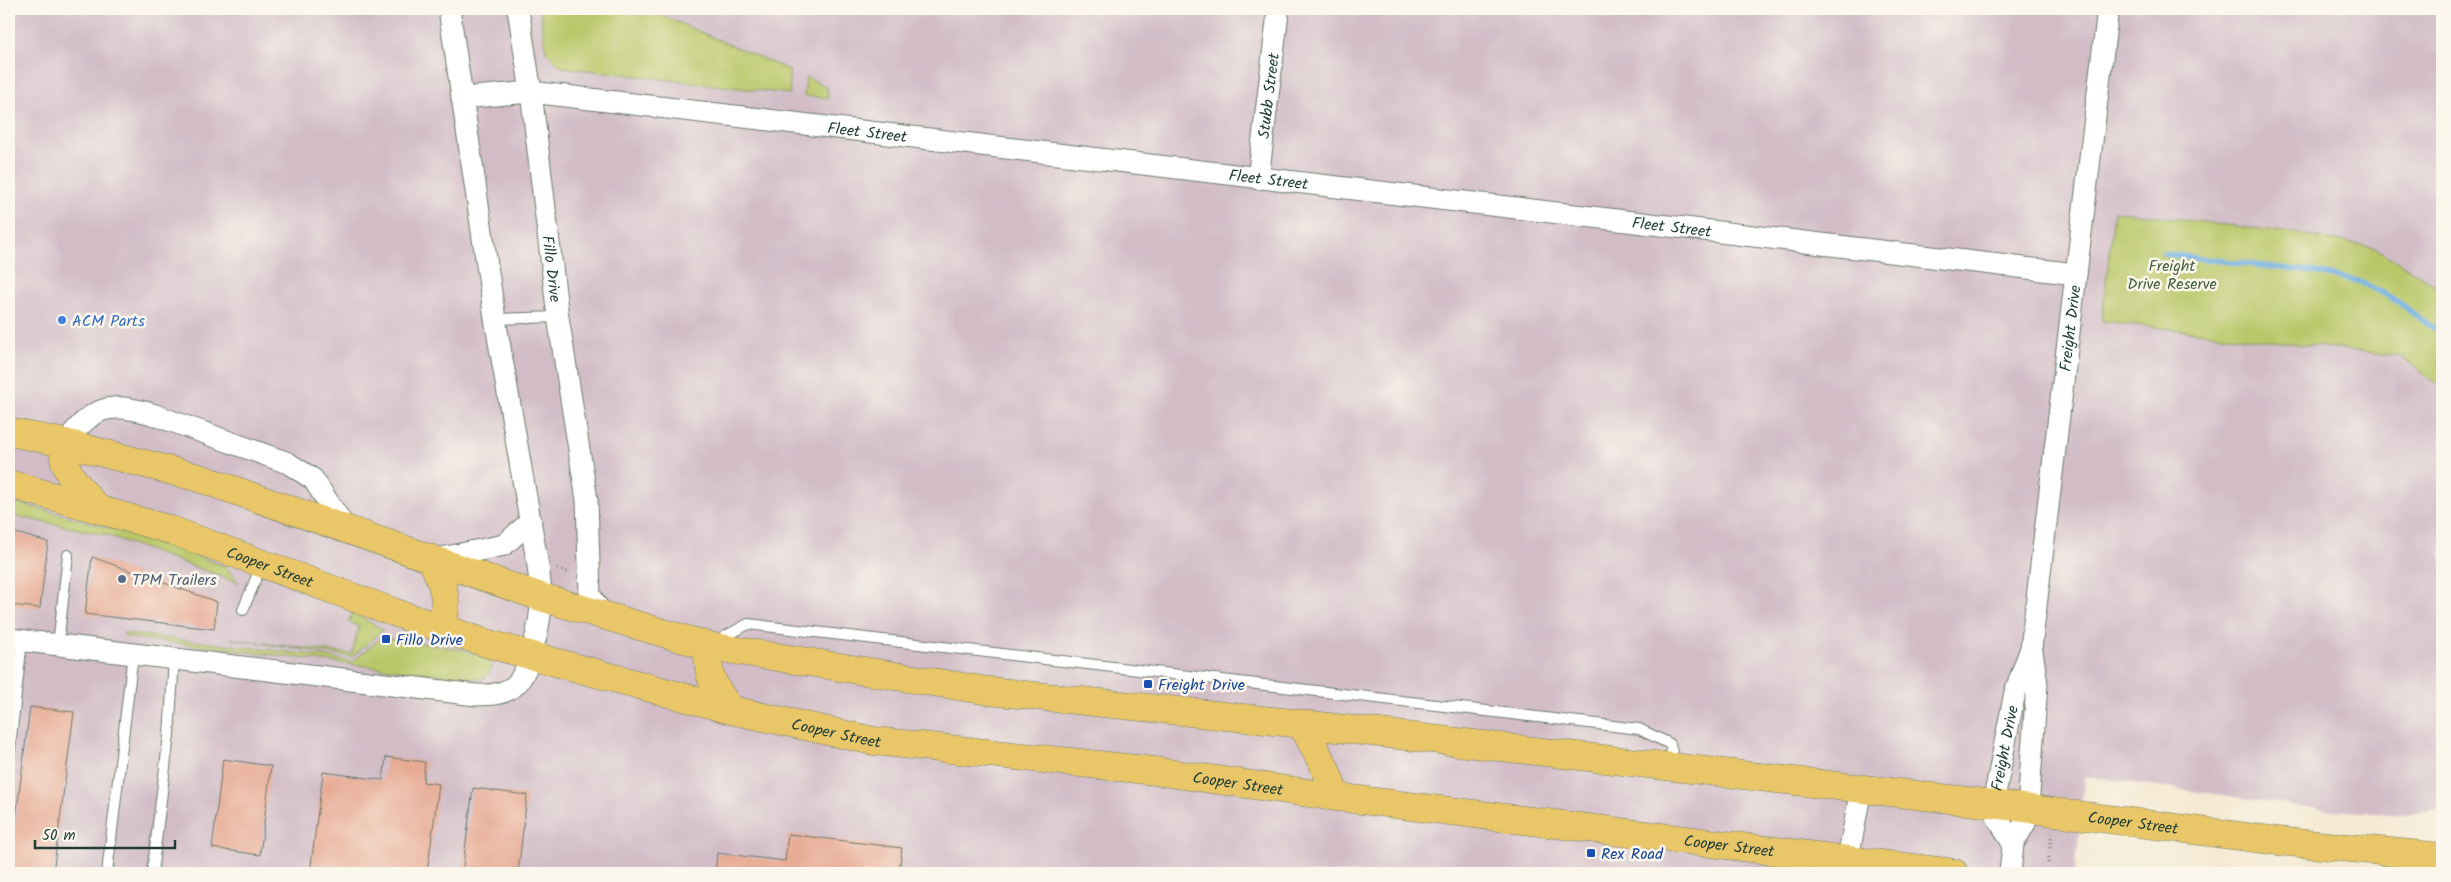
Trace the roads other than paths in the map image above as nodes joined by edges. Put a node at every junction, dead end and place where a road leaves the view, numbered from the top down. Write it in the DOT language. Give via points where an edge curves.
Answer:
graph roads {
  1 [pos="449,9"];
  2 [pos="518,9"];
  3 [pos="2108,9"];
  4 [pos="1278,13"];
  5 [pos="531,92"];
  6 [pos="462,98"];
  7 [pos="1258,178"];
  8 [pos="2076,274"];
  9 [pos="558,317"];
  10 [pos="495,319"];
  11 [pos="9,432"];
  12 [pos="65,443"];
  13 [pos="9,484"];
  14 [pos="96,507"];
  15 [pos="531,521"];
  16 [pos="346,529"];
  17 [pos="68,555"];
  18 [pos="432,560"];
  19 [pos="262,563"];
  20 [pos="541,598"];
  21 [pos="243,610"];
  22 [pos="602,614"];
  23 [pos="433,625"];
  24 [pos="16,640"];
  25 [pos="58,645"];
  26 [pos="708,646"];
  27 [pos="2031,648"];
  28 [pos="133,654"];
  29 [pos="530,655"];
  30 [pos="174,659"];
  31 [pos="732,710"];
  32 [pos="1302,724"];
  33 [pos="9,756"];
  34 [pos="1675,769"];
  35 [pos="1861,789"];
  36 [pos="1336,797"];
  37 [pos="1993,804"];
  38 [pos="2028,808"];
  39 [pos="2013,844"];
  40 [pos="2442,857"];
  41 [pos="1850,866"];
  42 [pos="107,873"];
  43 [pos="152,873"];
  44 [pos="1954,873"];
  45 [pos="2010,873"];
  1 -- 6 [label="street"];
  2 -- 5 [label="street, Fillo Drive"];
  3 -- 8 [label="street, Freight Drive"];
  4 -- 7 [label="street, Stubb Street"];
  5 -- 6 [label="street, Fleet Street"];
  5 -- 7 [label="street, Fleet Street"];
  5 -- 9 [label="street, Fillo Drive"];
  6 -- 10 [label="street"];
  7 -- 8 [label="street, Fleet Street"];
  8 -- 27 [label="street, Freight Drive"];
  9 -- 10 [label="lane"];
  9 -- 22 [label="street, Fillo Drive" via="587,500 590,595"];
  10 -- 15 [label="street"];
  11 -- 12 [label="main road, Cooper Street"];
  12 -- 14 [label="main road" via="62,454 67,471"];
  12 -- 16 [label="main road, Cooper Street" via="199,478"];
  12 -- 16 [label="street" via="81,422 97,411 112,406 152,414 288,463 314,479"];
  13 -- 14 [label="main road, Cooper Street"];
  14 -- 19 [label="main road, Cooper Street"];
  15 -- 18 [label="street" via="504,546"];
  15 -- 20 [label="street"];
  16 -- 18 [label="main road, Cooper Street"];
  17 -- 25 [label="lane"];
  18 -- 20 [label="main road, Cooper Street"];
  18 -- 23 [label="main road" via="447,604 444,618"];
  19 -- 21 [label="lane"];
  19 -- 23 [label="main road, Cooper Street"];
  20 -- 22 [label="main road, Cooper Street"];
  20 -- 29 [label="street" via="539,625"];
  22 -- 26 [label="main road, Cooper Street"];
  23 -- 29 [label="main road, Cooper Street"];
  24 -- 25 [label="street"];
  24 -- 33 [label="lane"];
  25 -- 28 [label="street"];
  26 -- 31 [label="main road" via="708,668 713,686"];
  26 -- 32 [label="main road, Cooper Street" via="989,691"];
  26 -- 34 [label="lane" via="748,624 1639,729 1670,744"];
  27 -- 37 [label="street, Freight Drive" via="2015,692"];
  27 -- 38 [label="street, Freight Drive" via="2037,684"];
  28 -- 30 [label="street"];
  28 -- 42 [label="lane"];
  29 -- 30 [label="street" via="515,686 499,694 476,696"];
  29 -- 31 [label="main road, Cooper Street"];
  30 -- 43 [label="lane"];
  31 -- 36 [label="main road, Cooper Street" via="874,740 1155,771"];
  32 -- 34 [label="main road, Cooper Street"];
  32 -- 36 [label="main road"];
  34 -- 35 [label="main road, Cooper Street"];
  35 -- 37 [label="main road, Cooper Street"];
  35 -- 41 [label="street"];
  36 -- 41 [label="main road, Cooper Street"];
  37 -- 38 [label="main road, Cooper Street"];
  37 -- 39 [label="street, Freight Drive"];
  38 -- 39 [label="street, Freight Drive" via="2026,821"];
  38 -- 40 [label="main road, Cooper Street" via="2278,841"];
  39 -- 45 [label="street, Freight Drive"];
  41 -- 44 [label="main road, Cooper Street"];
}
